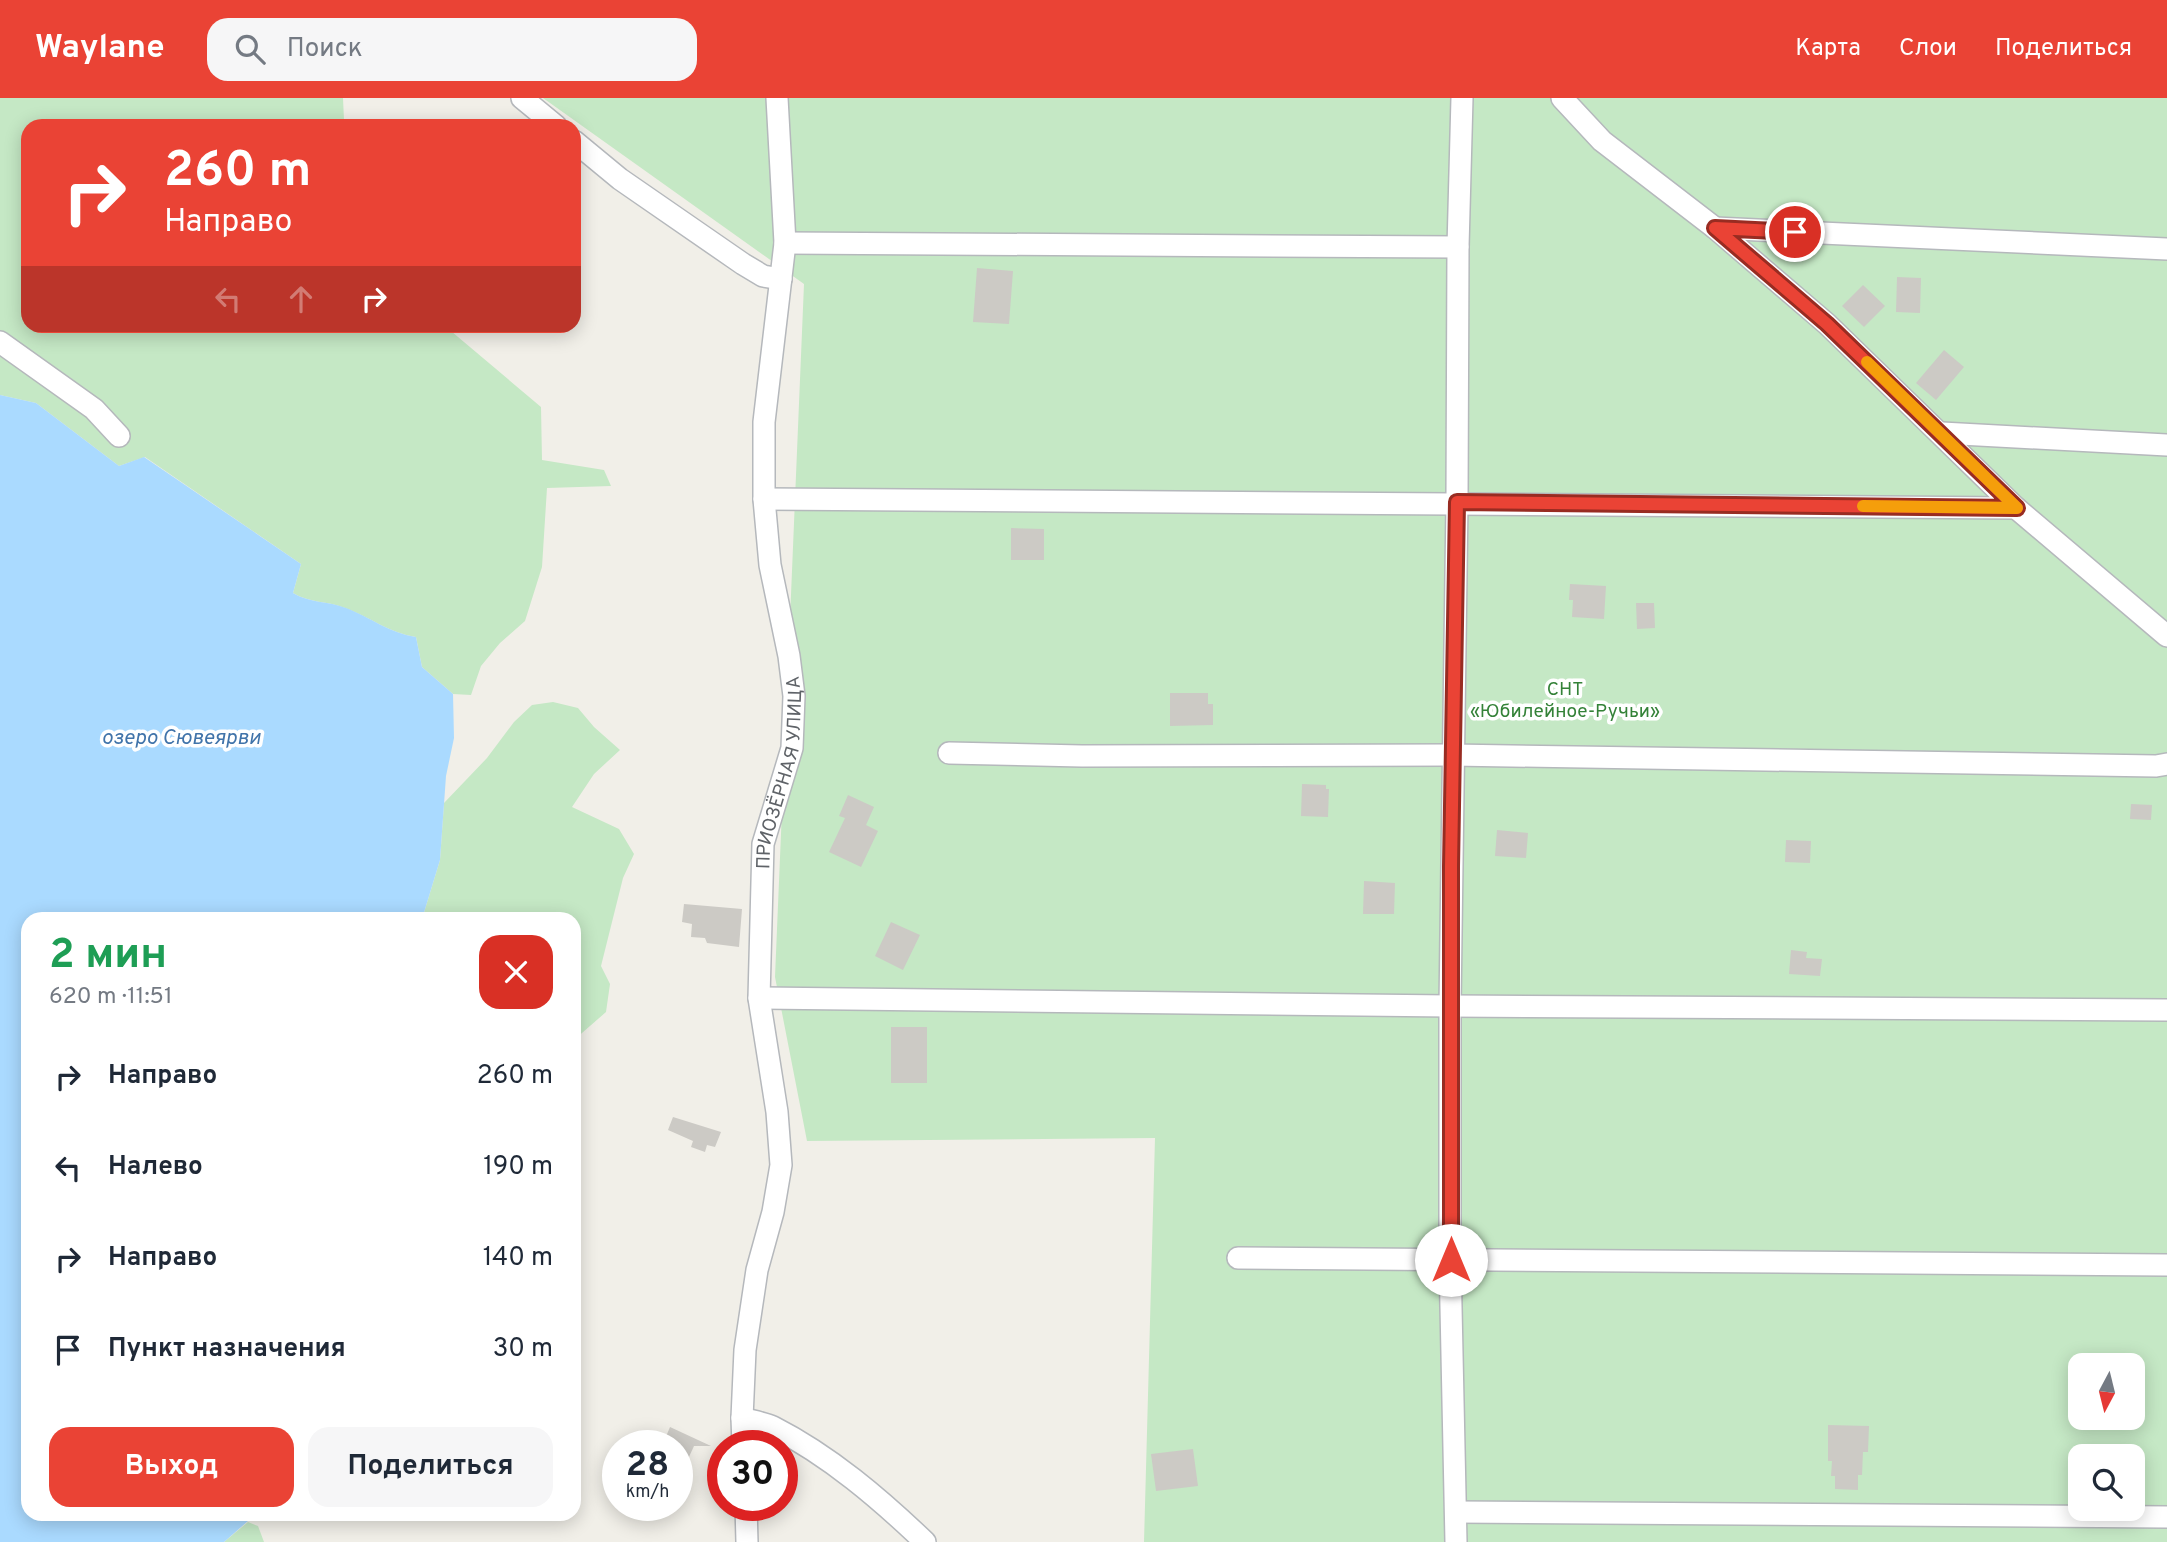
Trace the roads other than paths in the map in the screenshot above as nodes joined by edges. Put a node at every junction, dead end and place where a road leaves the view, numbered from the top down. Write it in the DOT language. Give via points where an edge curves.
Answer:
graph roads {
  1 [pos="522,98"];
  2 [pos="777,98"];
  3 [pos="1462,98"];
  4 [pos="1562,98"];
  5 [pos="548,119"];
  6 [pos="581,147"];
  7 [pos="1715,228"];
  8 [pos="785,243"];
  9 [pos="1458,247"];
  10 [pos="2167,249"];
  11 [pos="781,279"];
  12 [pos="0,342"];
  13 [pos="1942,433"];
  14 [pos="119,436"];
  15 [pos="2167,445"];
  16 [pos="764,499"];
  17 [pos="1457,502"];
  18 [pos="2017,508"];
  19 [pos="2166,634"];
  20 [pos="949,753"];
  21 [pos="1452,755"];
  22 [pos="2167,764"];
  23 [pos="759,998"];
  24 [pos="1450,1006"];
  25 [pos="2167,1010"];
  26 [pos="1238,1258"];
  27 [pos="1451,1260"];
  28 [pos="2167,1265"];
  29 [pos="742,1418"];
  30 [pos="742,1430"];
  31 [pos="1456,1512"];
  32 [pos="2167,1517"];
  33 [pos="746,1521"];
  34 [pos="747,1542"];
  35 [pos="925,1542"];
  36 [pos="1456,1542"];
  1 -- 5 [label="street"];
  2 -- 8 [label="street, ПРИОЗЁРНАЯ УЛИЦА"];
  3 -- 9 [label="street"];
  4 -- 7 [label="street" via="1602,141"];
  6 -- 11 [label="street" via="743,264 763,276"];
  7 -- 10 [label="street"];
  7 -- 13 [label="street" via="1827,324"];
  8 -- 9 [label="street"];
  8 -- 11 [label="street, ПРИОЗЁРНАЯ УЛИЦА"];
  9 -- 17 [label="street"];
  11 -- 16 [label="street, ПРИОЗЁРНАЯ УЛИЦА" via="764,422"];
  12 -- 14 [label="street" via="93,409"];
  13 -- 15 [label="street"];
  13 -- 18 [label="street"];
  16 -- 17 [label="street"];
  16 -- 23 [label="street, ПРИОЗЁРНАЯ УЛИЦА" via="770,565 794,696 792,748 763,844"];
  17 -- 18 [label="street"];
  17 -- 21 [label="street"];
  18 -- 19 [label="street"];
  20 -- 21 [label="street"];
  21 -- 22 [label="street"];
  21 -- 24 [label="street"];
  23 -- 24 [label="street"];
  23 -- 29 [label="street, ПРИОЗЁРНАЯ УЛИЦА" via="777,1112 780,1164 745,1350"];
  24 -- 25 [label="street"];
  24 -- 27 [label="street"];
  26 -- 27 [label="street"];
  27 -- 28 [label="street"];
  27 -- 31 [label="street"];
  29 -- 30 [label="street, ПРИОЗЁРНАЯ УЛИЦА"];
  29 -- 35 [label="street" via="771,1426 807,1448 879,1498"];
  31 -- 32 [label="street"];
  31 -- 36 [label="street"];
  33 -- 34 [label="street"];
}
